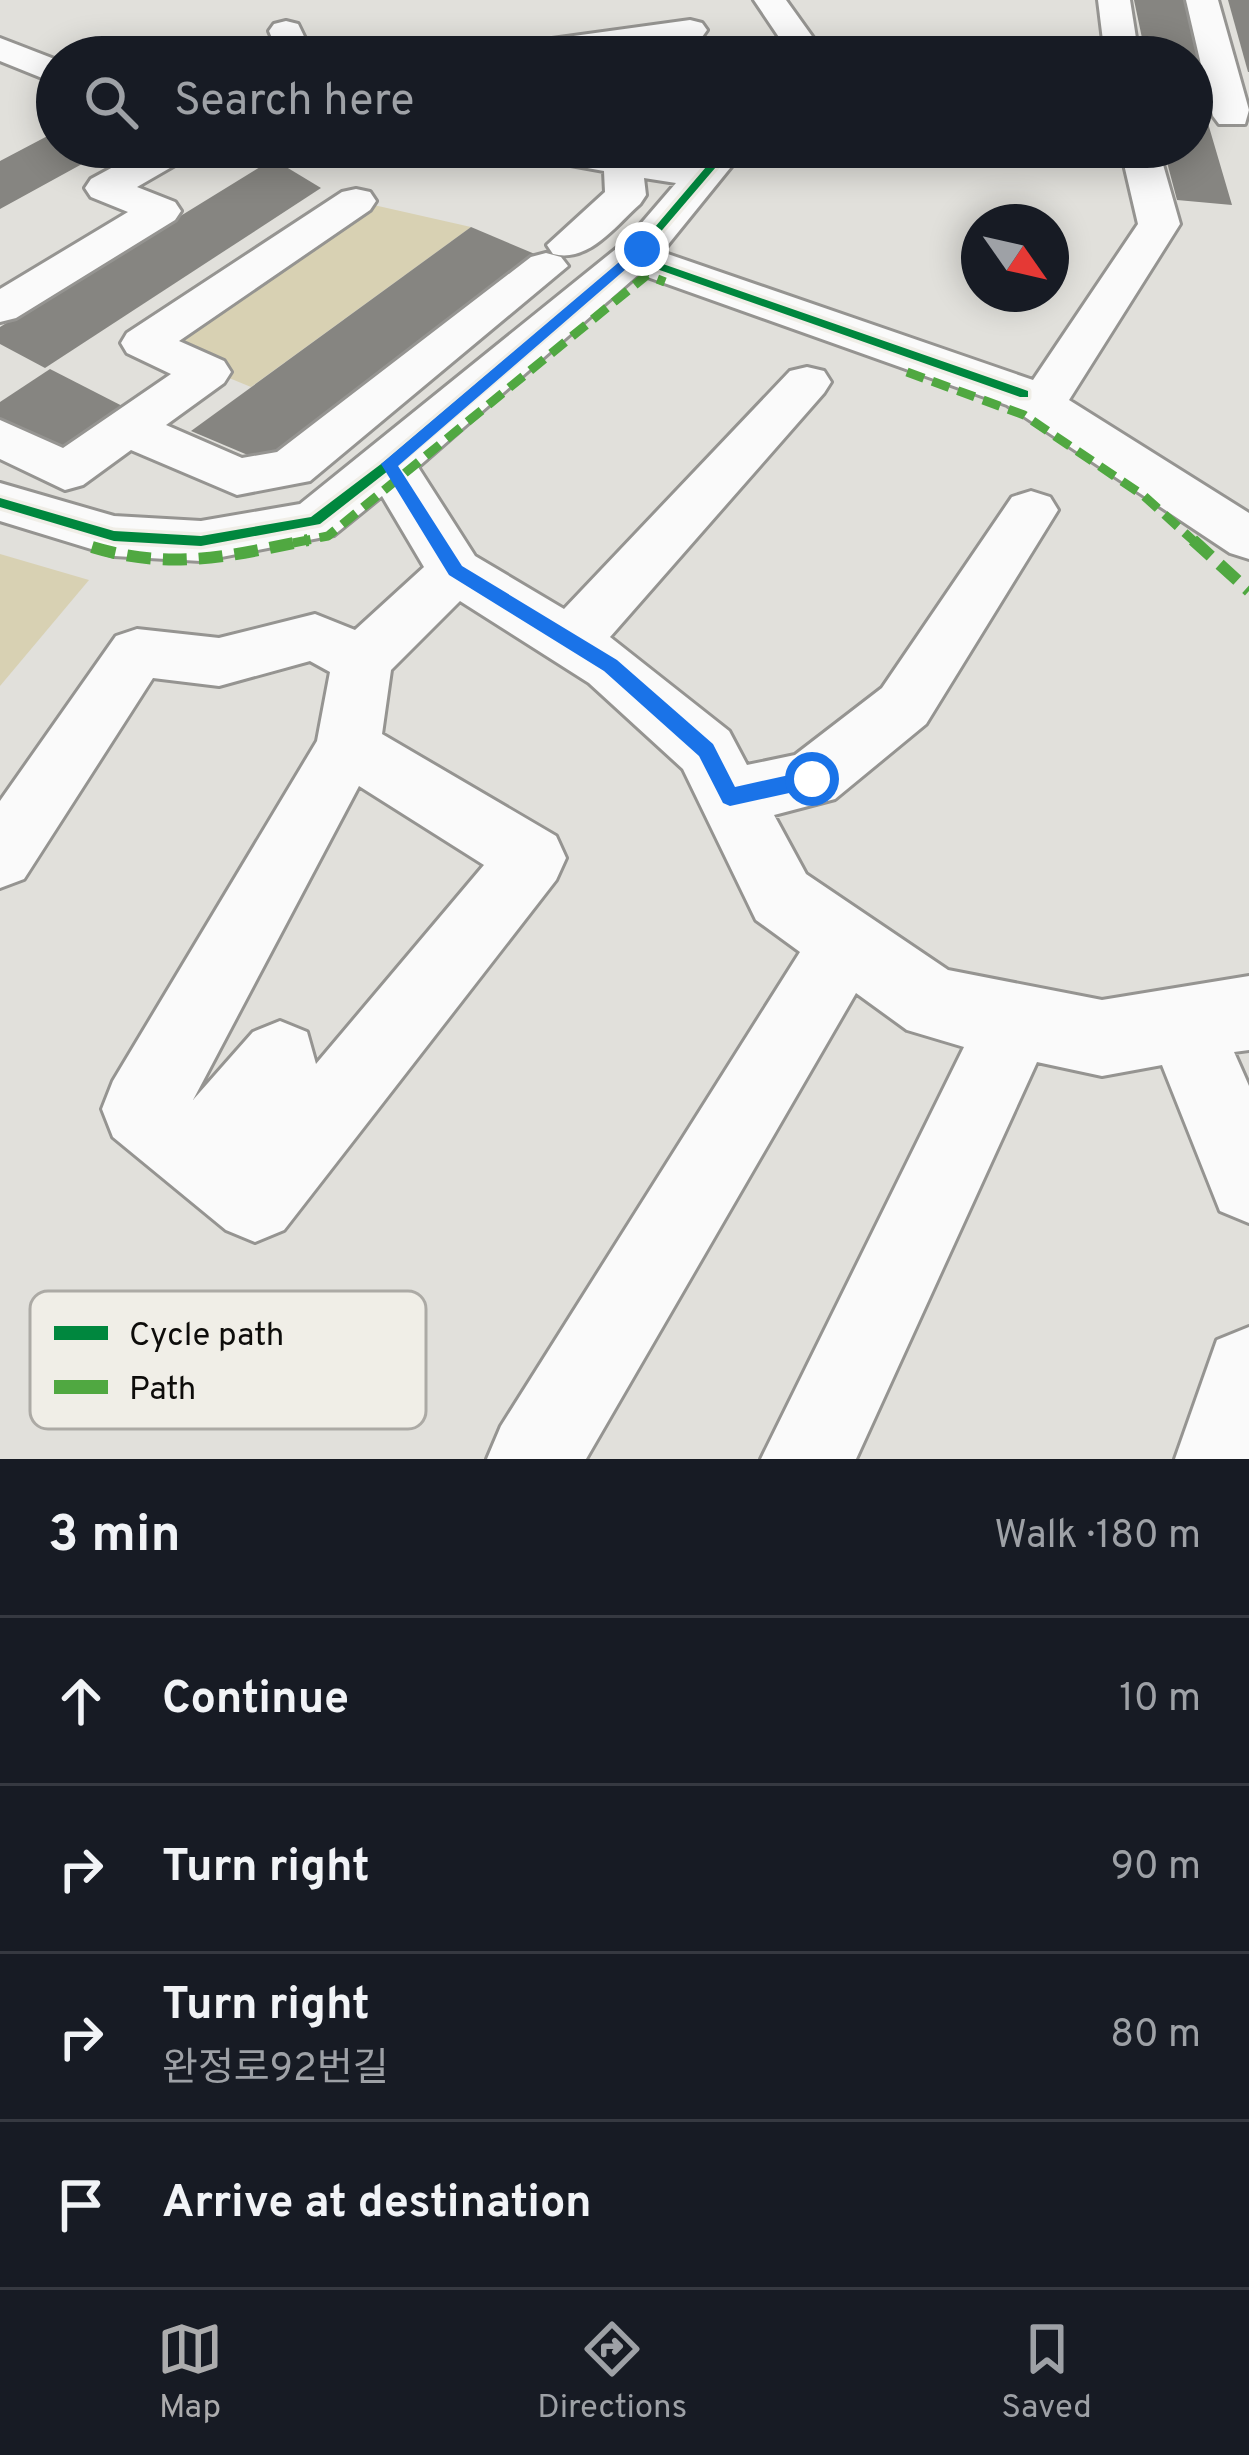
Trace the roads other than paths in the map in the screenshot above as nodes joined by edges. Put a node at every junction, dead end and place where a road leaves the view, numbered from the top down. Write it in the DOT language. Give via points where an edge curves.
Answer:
graph roads {
  1 [pos="664,0"];
  2 [pos="770,0"];
  3 [pos="1114,0"];
  4 [pos="1202,0"];
  5 [pos="652,36"];
  6 [pos="795,36"];
  7 [pos="1119,36"];
  8 [pos="0,49"];
  9 [pos="36,64"];
  10 [pos="36,73"];
  11 [pos="0,85"];
  12 [pos="1213,115"];
  13 [pos="1244,119"];
  14 [pos="141,168"];
  15 [pos="516,168"];
  16 [pos="623,168"];
  17 [pos="710,168"];
  18 [pos="1144,168"];
  19 [pos="502,180"];
  20 [pos="356,201"];
  21 [pos="633,257"];
  22 [pos="0,308"];
  23 [pos="807,382"];
  24 [pos="1033,400"];
  25 [pos="127,428"];
  26 [pos="0,437"];
  27 [pos="389,464"];
  28 [pos="0,502"];
  29 [pos="1031,510"];
  30 [pos="1249,539"];
  31 [pos="455,571"];
  32 [pos="571,641"];
  33 [pos="362,661"];
  34 [pos="348,746"];
  35 [pos="730,797"];
  36 [pos="0,857"];
  37 [pos="846,943"];
  38 [pos="1217,1018"];
  39 [pos="1017,1021"];
  40 [pos="280,1059"];
  41 [pos="198,1155"];
  42 [pos="1249,1182"];
  43 [pos="534,1459"];
  44 [pos="808,1459"];
  1 -- 5 [label="street" via="690,31"];
  2 -- 6 [label="street"];
  3 -- 7 [label="street"];
  4 -- 13 [label="street"];
  8 -- 9 [label="street"];
  10 -- 11 [label="street"];
  12 -- 13 [label="street"];
  14 -- 22 [label="street" via="105,188 160,212"];
  15 -- 19 [label="street"];
  16 -- 25 [label="street" via="626,195 292,468 237,477"];
  17 -- 21 [label="street"];
  18 -- 24 [label="street" via="1159,224"];
  20 -- 25 [label="street" via="144,343 207,372"];
  21 -- 24 [label="street"];
  21 -- 27 [label="street"];
  23 -- 32 [label="street"];
  24 -- 30 [label="street"];
  25 -- 26 [label="street" via="65,472"];
  27 -- 28 [label="street" via="314,521 201,541 114,536"];
  27 -- 31 [label="street"];
  29 -- 35 [label="street" via="904,706 812,779"];
  31 -- 32 [label="street"];
  31 -- 33 [label="street"];
  32 -- 35 [label="street" via="706,750"];
  33 -- 34 [label="street"];
  33 -- 36 [label="street" via="315,637 219,662 137,653"];
  34 -- 41 [label="street" via="141,1109"];
  34 -- 41 [label="street" via="532,858 255,1201"];
  35 -- 37 [label="street" via="781,897"];
  37 -- 39 [label="street" via="933,1004"];
  37 -- 43 [label="street"];
  38 -- 39 [label="street" via="1102,1038"];
  38 -- 42 [label="street"];
  39 -- 44 [label="street"];
  40 -- 41 [label="street"];
}
